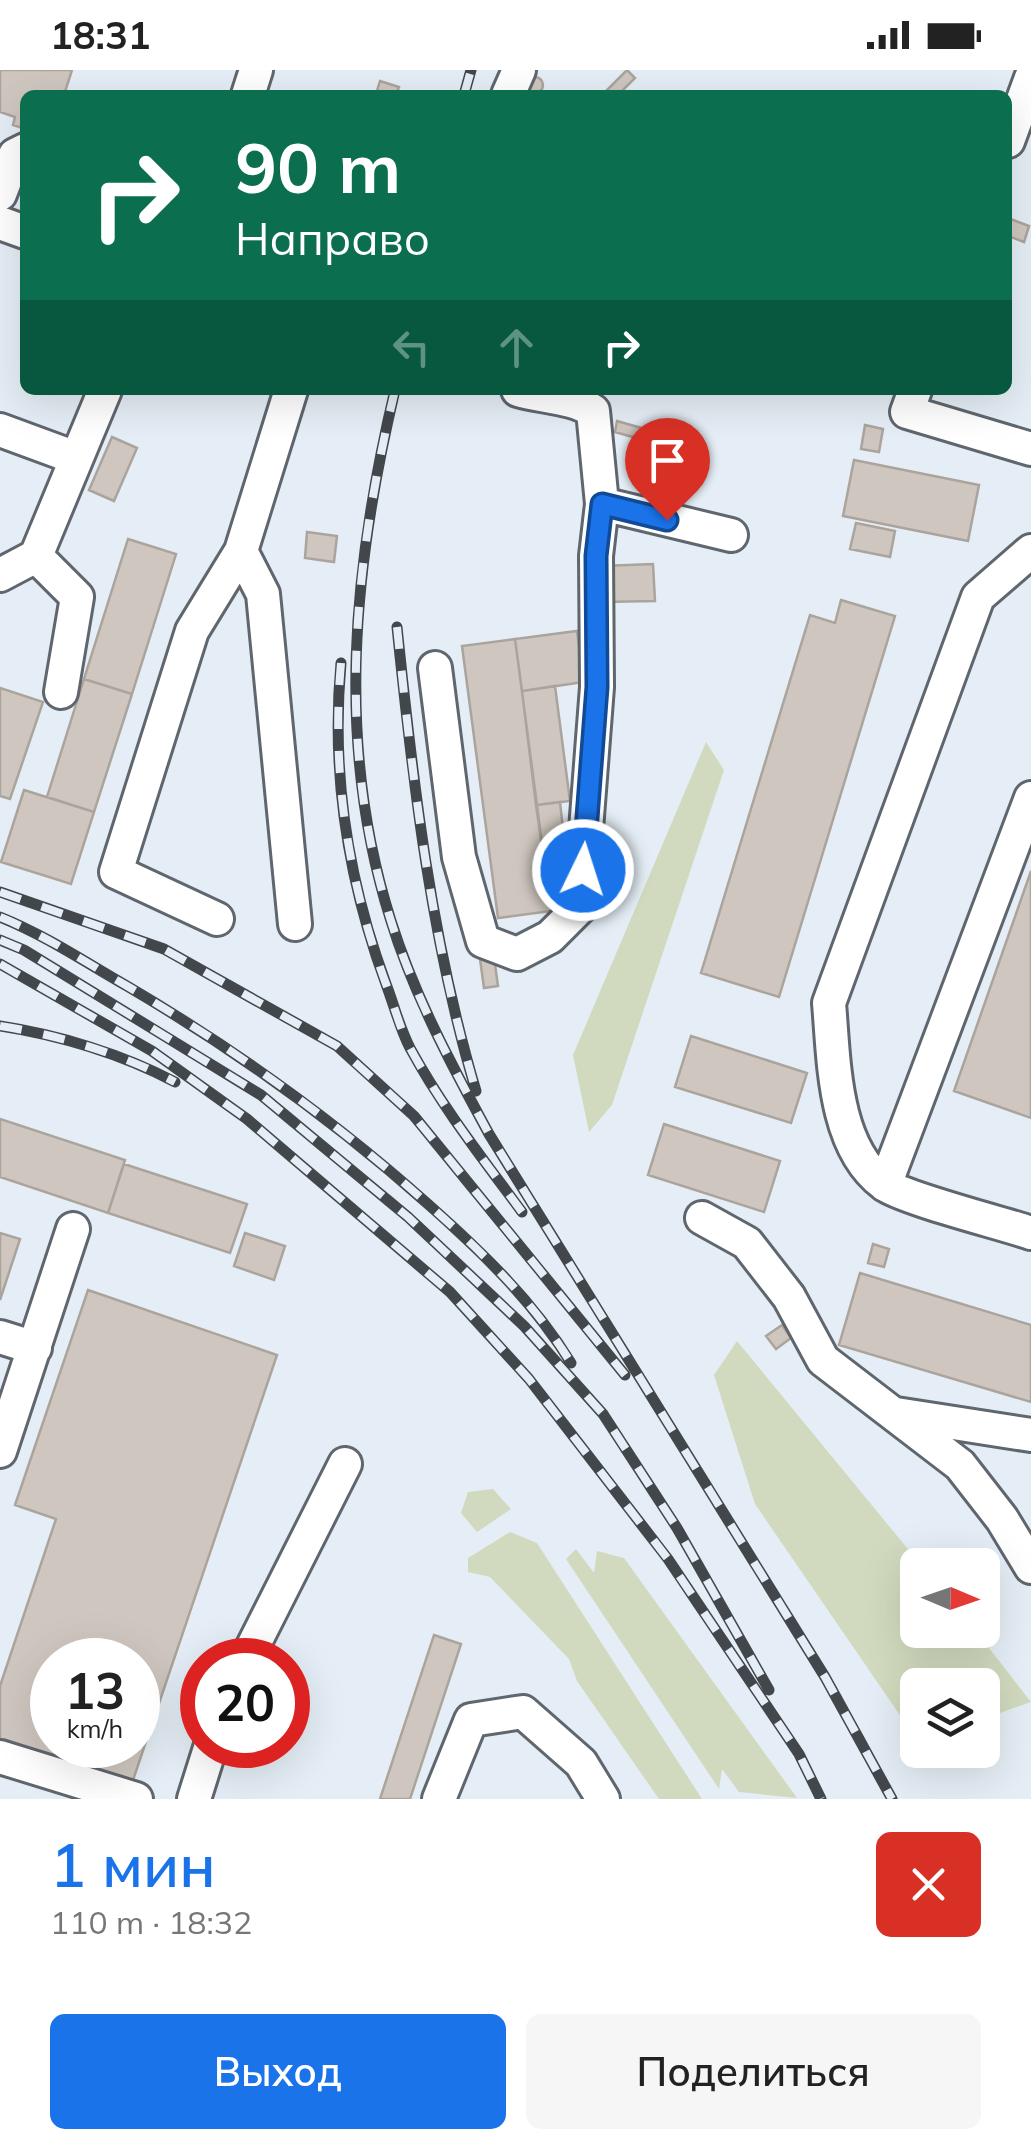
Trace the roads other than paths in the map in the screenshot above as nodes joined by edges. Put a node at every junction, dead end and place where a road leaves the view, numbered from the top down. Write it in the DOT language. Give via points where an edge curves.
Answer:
graph roads {
  1 [pos="1031,78"];
  2 [pos="1012,130"];
  3 [pos="20,152"];
  4 [pos="0,194"];
  5 [pos="103,395"];
  6 [pos="289,395"];
  7 [pos="536,395"];
  8 [pos="913,395"];
  9 [pos="588,396"];
  10 [pos="0,430"];
  11 [pos="1031,449"];
  12 [pos="76,458"];
  13 [pos="602,504"];
  14 [pos="731,535"];
  15 [pos="241,551"];
  16 [pos="1031,551"];
  17 [pos="36,556"];
  18 [pos="0,575"];
  19 [pos="435,668"];
  20 [pos="61,692"];
  21 [pos="1031,798"];
  22 [pos="217,919"];
  23 [pos="295,924"];
  24 [pos="884,1185"];
  25 [pos="702,1218"];
  26 [pos="73,1228"];
  27 [pos="1031,1233"];
  28 [pos="0,1336"];
  29 [pos="35,1348"];
  30 [pos="892,1413"];
  31 [pos="1031,1435"];
  32 [pos="0,1451"];
  33 [pos="345,1464"];
  34 [pos="1017,1519"];
  35 [pos="1031,1567"];
  36 [pos="257,1638"];
  37 [pos="0,1757"];
  38 [pos="203,1768"];
  39 [pos="136,1799"];
  40 [pos="194,1799"];
  41 [pos="439,1799"];
  42 [pos="603,1799"];
  1 -- 2 [label="street"];
  3 -- 4 [label="street"];
  5 -- 12 [label="street"];
  6 -- 15 [label="street"];
  7 -- 9 [label="street" via="560,402"];
  8 -- 11 [label="street" via="907,412"];
  9 -- 13 [label="street" via="598,427"];
  10 -- 12 [label="street"];
  12 -- 17 [label="street"];
  13 -- 14 [label="street"];
  13 -- 19 [label="street" via="580,907 550,937 516,954 483,941 458,856"];
  15 -- 22 [label="street" via="192,631 116,872"];
  15 -- 23 [label="street" via="264,594"];
  16 -- 24 [label="street" via="978,598 829,1003 852,1146"];
  17 -- 18 [label="street"];
  17 -- 20 [label="street" via="77,598"];
  21 -- 24 [label="street"];
  24 -- 27 [label="street"];
  25 -- 30 [label="street" via="748,1243 789,1297 822,1360"];
  26 -- 29 [label="street"];
  28 -- 29 [label="street"];
  29 -- 32 [label="street"];
  30 -- 31 [label="street"];
  30 -- 34 [label="street"];
  33 -- 36 [label="street"];
  34 -- 35 [label="street"];
  37 -- 39 [label="street"];
  38 -- 40 [label="street"];
  41 -- 42 [label="street" via="471,1720 523,1712 581,1763"];
}
